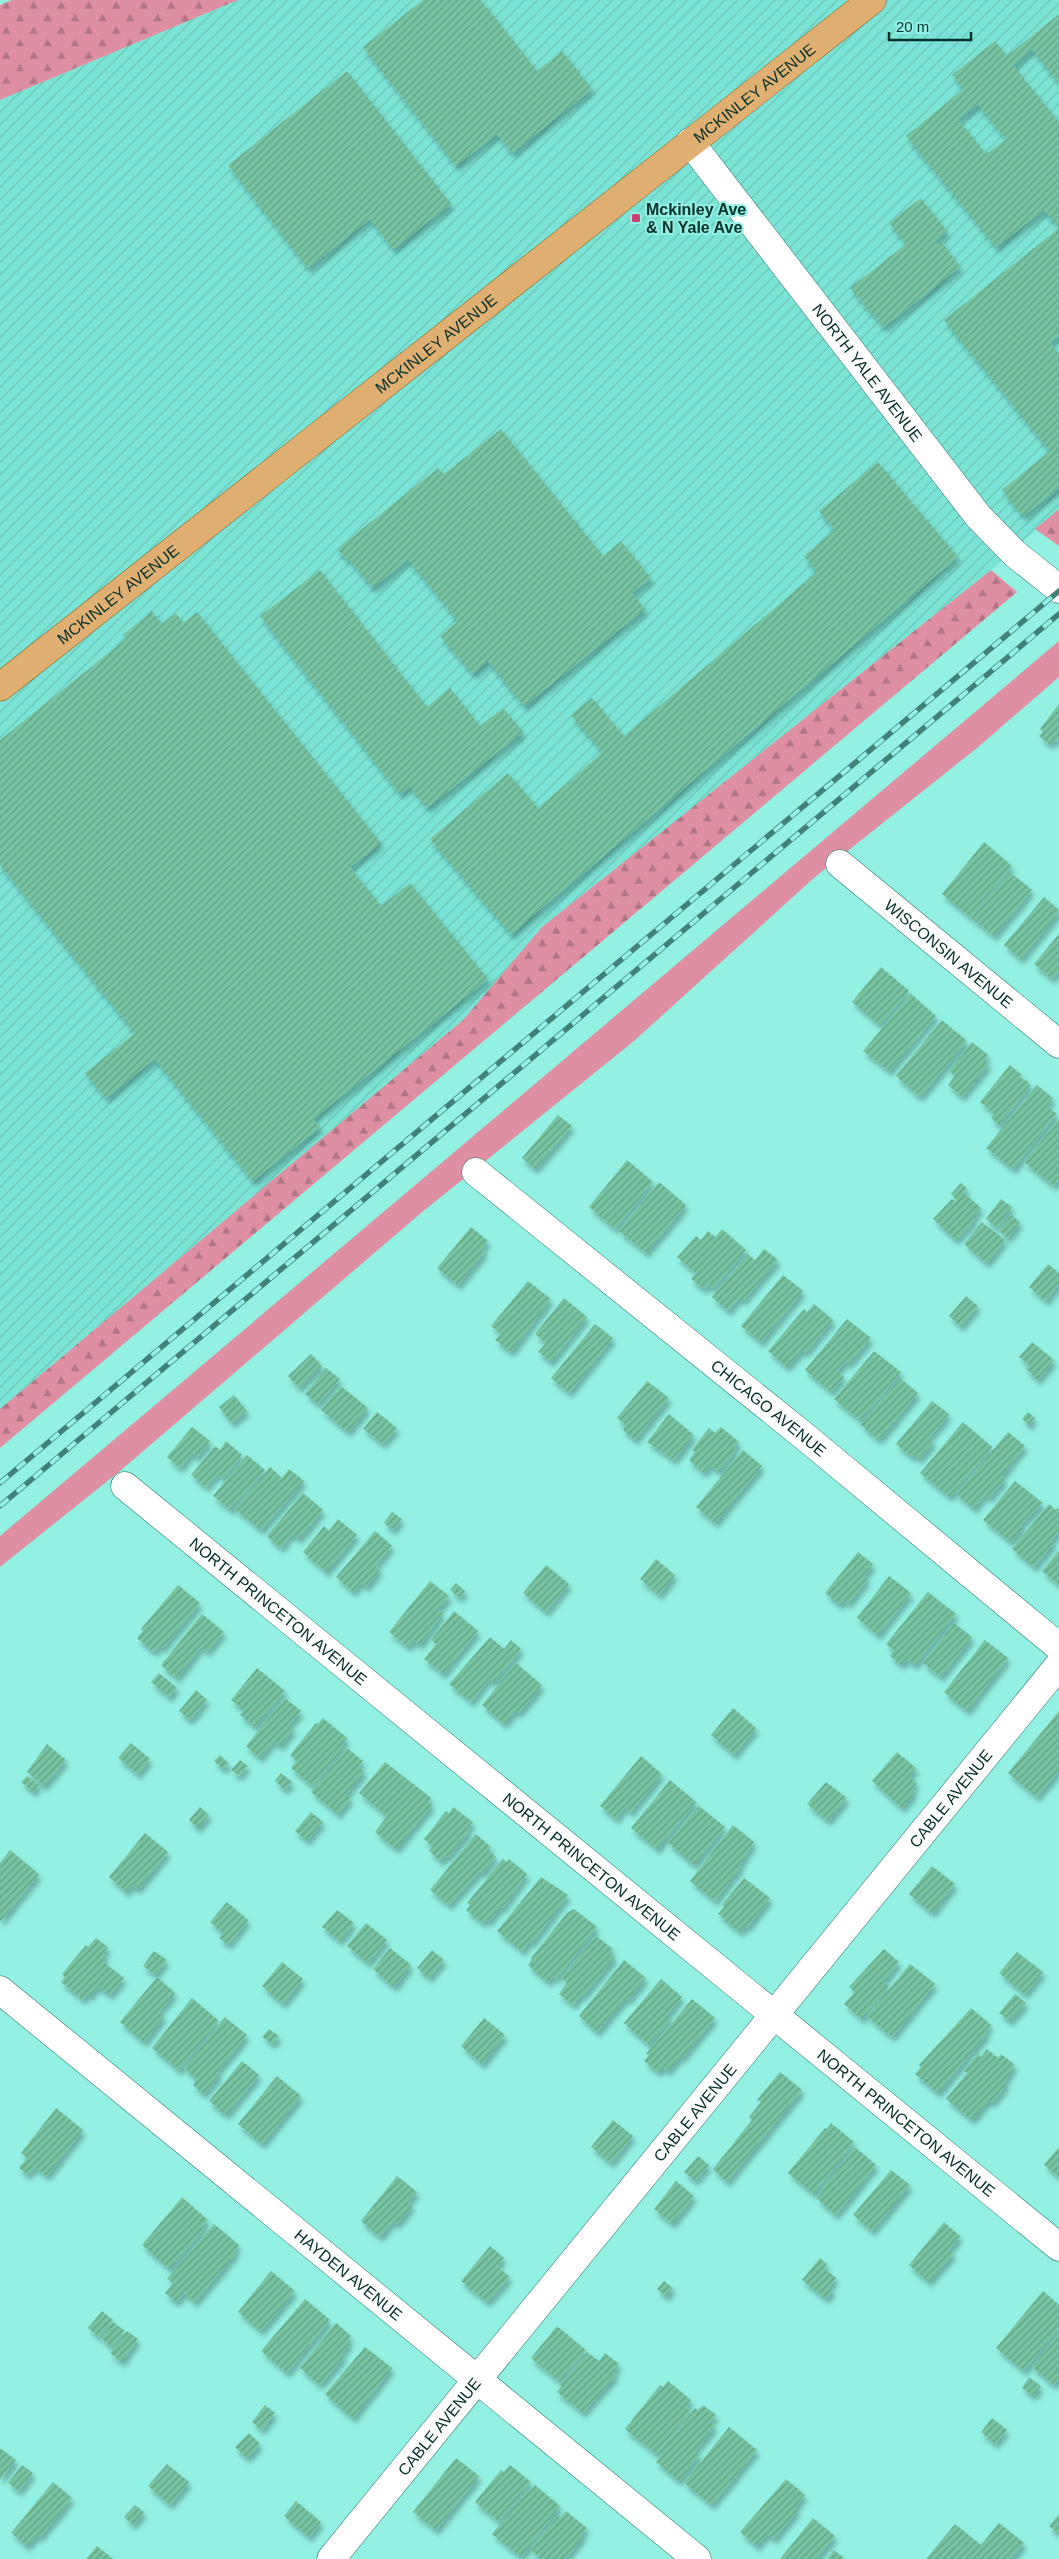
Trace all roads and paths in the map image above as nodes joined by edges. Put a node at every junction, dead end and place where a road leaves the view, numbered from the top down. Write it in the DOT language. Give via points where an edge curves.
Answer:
graph roads {
  1 [pos="872,0"];
  2 [pos="690,142"];
  3 [pos="1059,589"];
  4 [pos="0,687"];
  5 [pos="840,864"];
  6 [pos="1059,1044"];
  7 [pos="476,1172"];
  8 [pos="125,1486"];
  9 [pos="1059,1647"];
  10 [pos="1059,1665"];
  11 [pos="0,1990"];
  12 [pos="774,2014"];
  13 [pos="1059,2247"];
  14 [pos="476,2380"];
  15 [pos="331,2559"];
  16 [pos="697,2559"];
  1 -- 2 [label="main road, MCKINLEY AVENUE"];
  2 -- 3 [label="street, NORTH YALE AVENUE" via="978,516 1014,553"];
  2 -- 4 [label="main road, MCKINLEY AVENUE"];
  5 -- 6 [label="street, WISCONSIN AVENUE"];
  7 -- 9 [label="street, CHICAGO AVENUE" via="804,1436"];
  8 -- 12 [label="street, NORTH PRINCETON AVENUE"];
  10 -- 12 [label="street, CABLE AVENUE"];
  11 -- 14 [label="street, HAYDEN AVENUE"];
  12 -- 13 [label="street, NORTH PRINCETON AVENUE"];
  12 -- 14 [label="street, CABLE AVENUE"];
  14 -- 15 [label="street, CABLE AVENUE"];
  14 -- 16 [label="street, HAYDEN AVENUE"];
}
